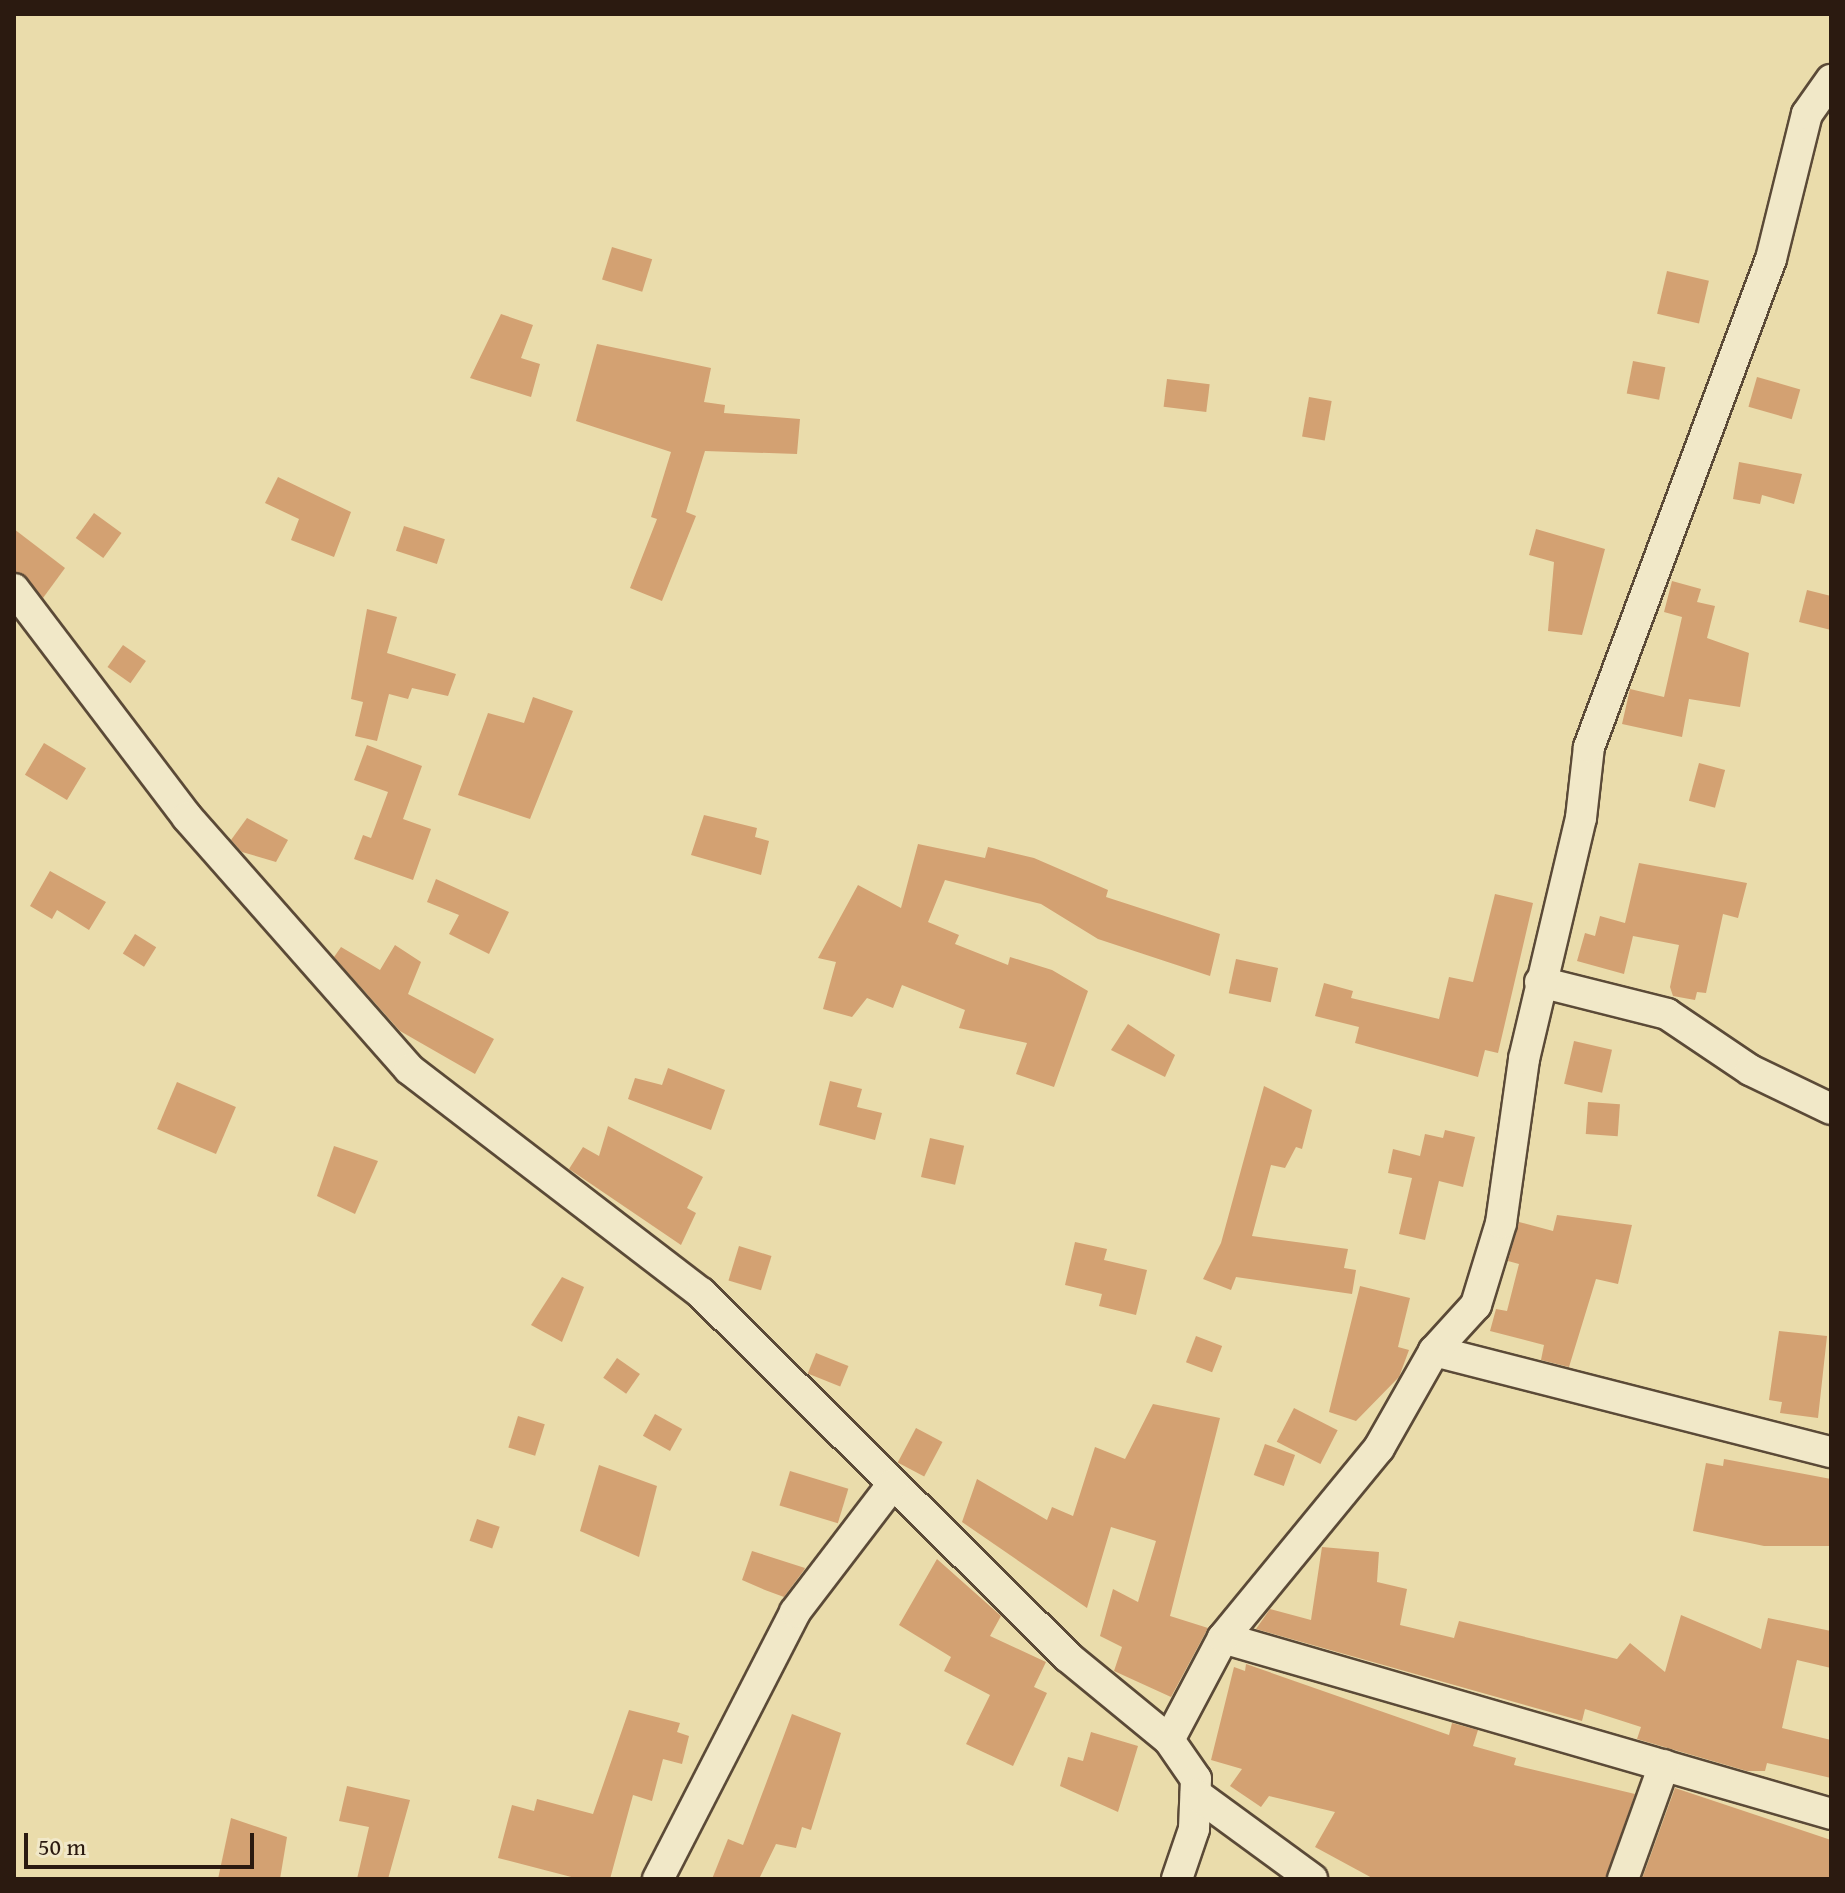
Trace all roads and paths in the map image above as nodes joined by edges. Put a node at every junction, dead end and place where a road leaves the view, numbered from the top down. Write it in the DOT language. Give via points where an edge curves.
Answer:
graph roads {
  1 [pos="1831,80"];
  2 [pos="14,589"];
  3 [pos="1540,982"];
  4 [pos="1831,1109"];
  5 [pos="1434,1351"];
  6 [pos="1831,1452"];
  7 [pos="893,1484"];
  8 [pos="1223,1638"];
  9 [pos="1169,1740"];
  10 [pos="1664,1765"];
  11 [pos="1196,1794"];
  12 [pos="1831,1814"];
  13 [pos="658,1879"];
  14 [pos="1177,1879"];
  15 [pos="1312,1879"];
  16 [pos="1623,1879"];
  1 -- 3 [label="street" via="1807,114 1771,259 1589,747 1581,818"];
  2 -- 7 [label="street" via="187,817 409,1069 701,1293"];
  3 -- 4 [label="street" via="1667,1014 1750,1070"];
  3 -- 5 [label="street" via="1501,1223 1476,1305"];
  5 -- 6 [label="street"];
  5 -- 8 [label="street" via="1379,1448"];
  7 -- 9 [label="street" via="1068,1657"];
  7 -- 13 [label="street" via="795,1612"];
  8 -- 9 [label="street"];
  8 -- 10 [label="street"];
  9 -- 11 [label="street" via="1196,1779"];
  10 -- 12 [label="street"];
  10 -- 16 [label="street"];
  11 -- 14 [label="street"];
  11 -- 15 [label="street"];
}
